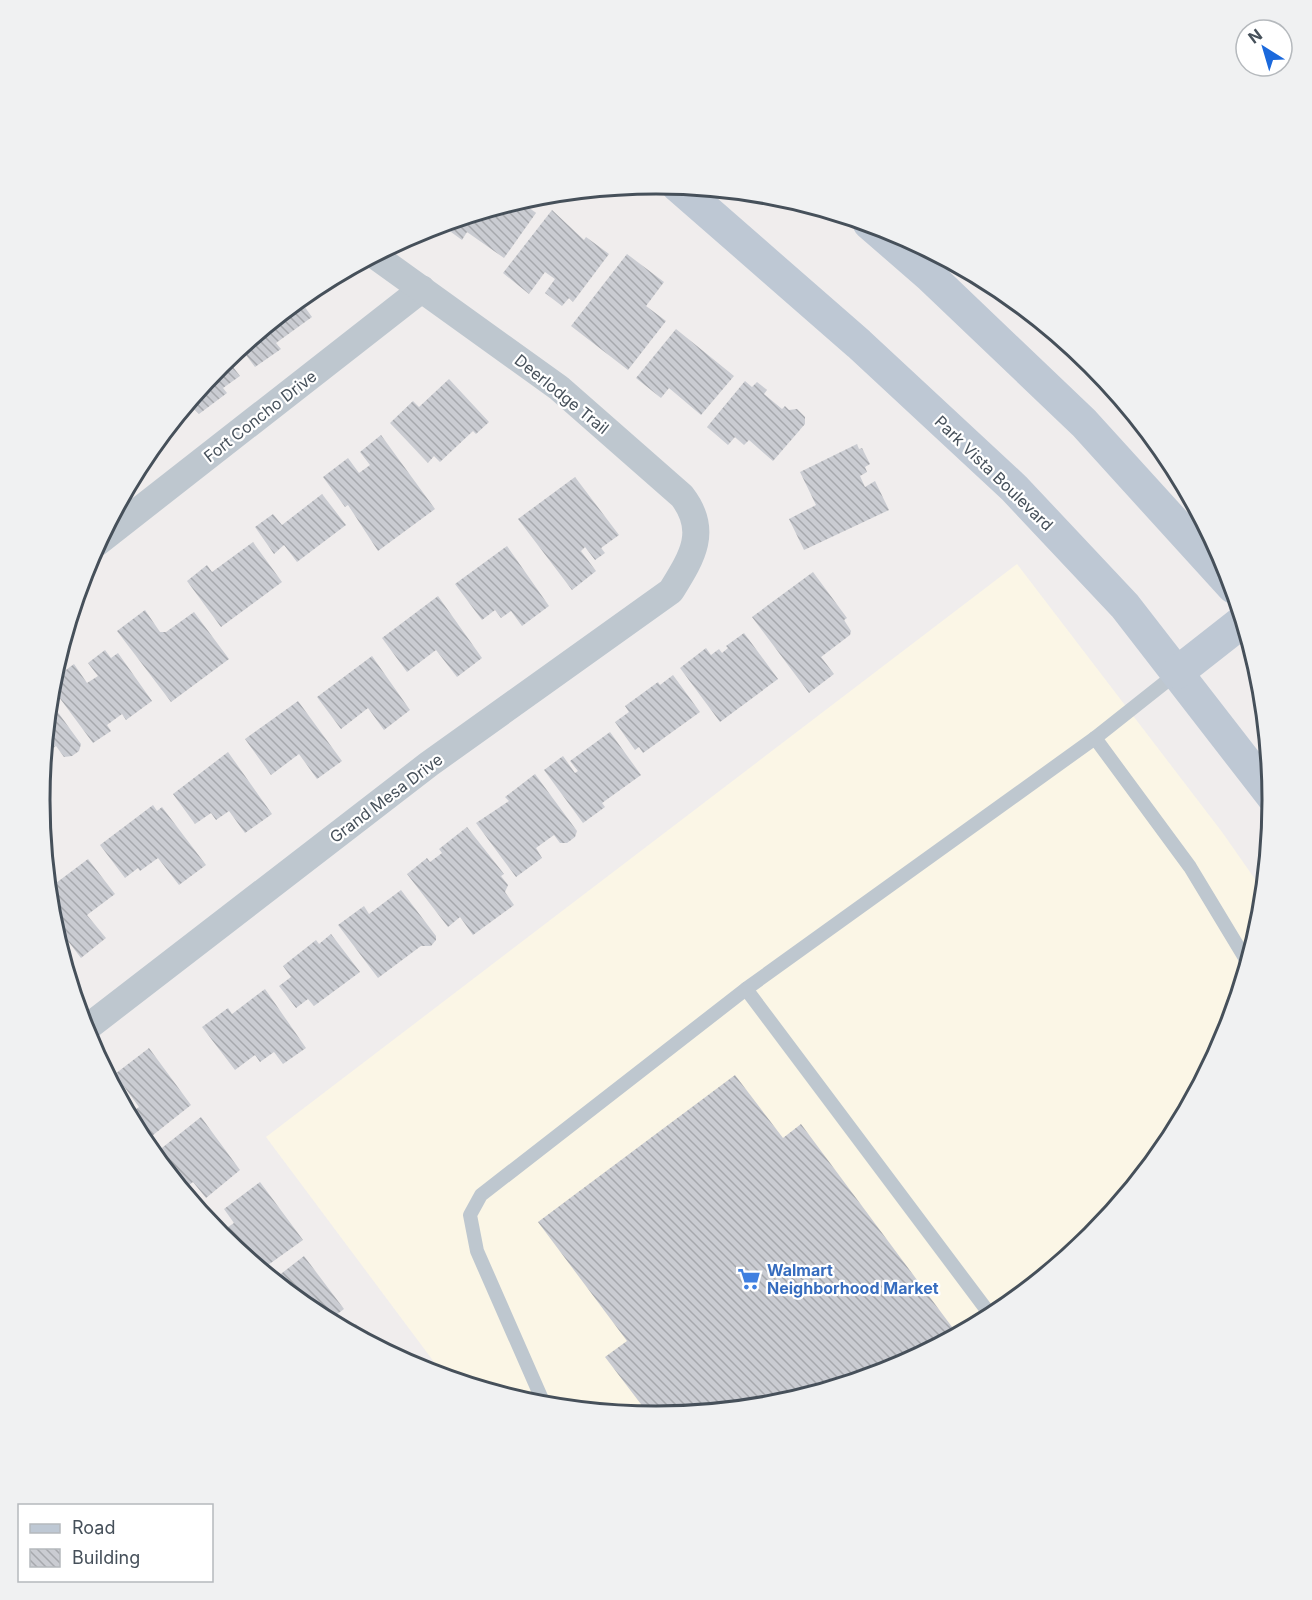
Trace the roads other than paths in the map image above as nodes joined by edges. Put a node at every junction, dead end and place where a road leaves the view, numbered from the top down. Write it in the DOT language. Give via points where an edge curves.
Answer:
graph roads {
  1 [pos="700,195"];
  2 [pos="889,241"];
  3 [pos="381,260"];
  4 [pos="422,289"];
  5 [pos="113,531"];
  6 [pos="686,567"];
  7 [pos="1216,568"];
  8 [pos="1237,626"];
  9 [pos="1179,672"];
  10 [pos="1095,738"];
  11 [pos="1262,782"];
  12 [pos="1243,954"];
  13 [pos="746,989"];
  14 [pos="93,1023"];
  15 [pos="986,1309"];
  16 [pos="539,1395"];
  1 -- 9 [label="main road, Park Vista Boulevard" via="1014,488 1125,606"];
  2 -- 7 [label="main road" via="1084,423"];
  3 -- 4 [label="street, Deerlodge Trail"];
  4 -- 5 [label="street, Fort Concho Drive"];
  4 -- 6 [label="street, Deerlodge Trail" via="559,388 682,496 693,510 698,531"];
  6 -- 14 [label="street, Grand Mesa Drive" via="671,591 429,764"];
  8 -- 9 [label="main road"];
  9 -- 10 [label="lane"];
  9 -- 11 [label="main road, Park Vista Boulevard"];
  10 -- 12 [label="lane" via="1190,867"];
  10 -- 13 [label="lane"];
  13 -- 15 [label="lane"];
  13 -- 16 [label="lane" via="481,1195 470,1215 477,1251"];
}
